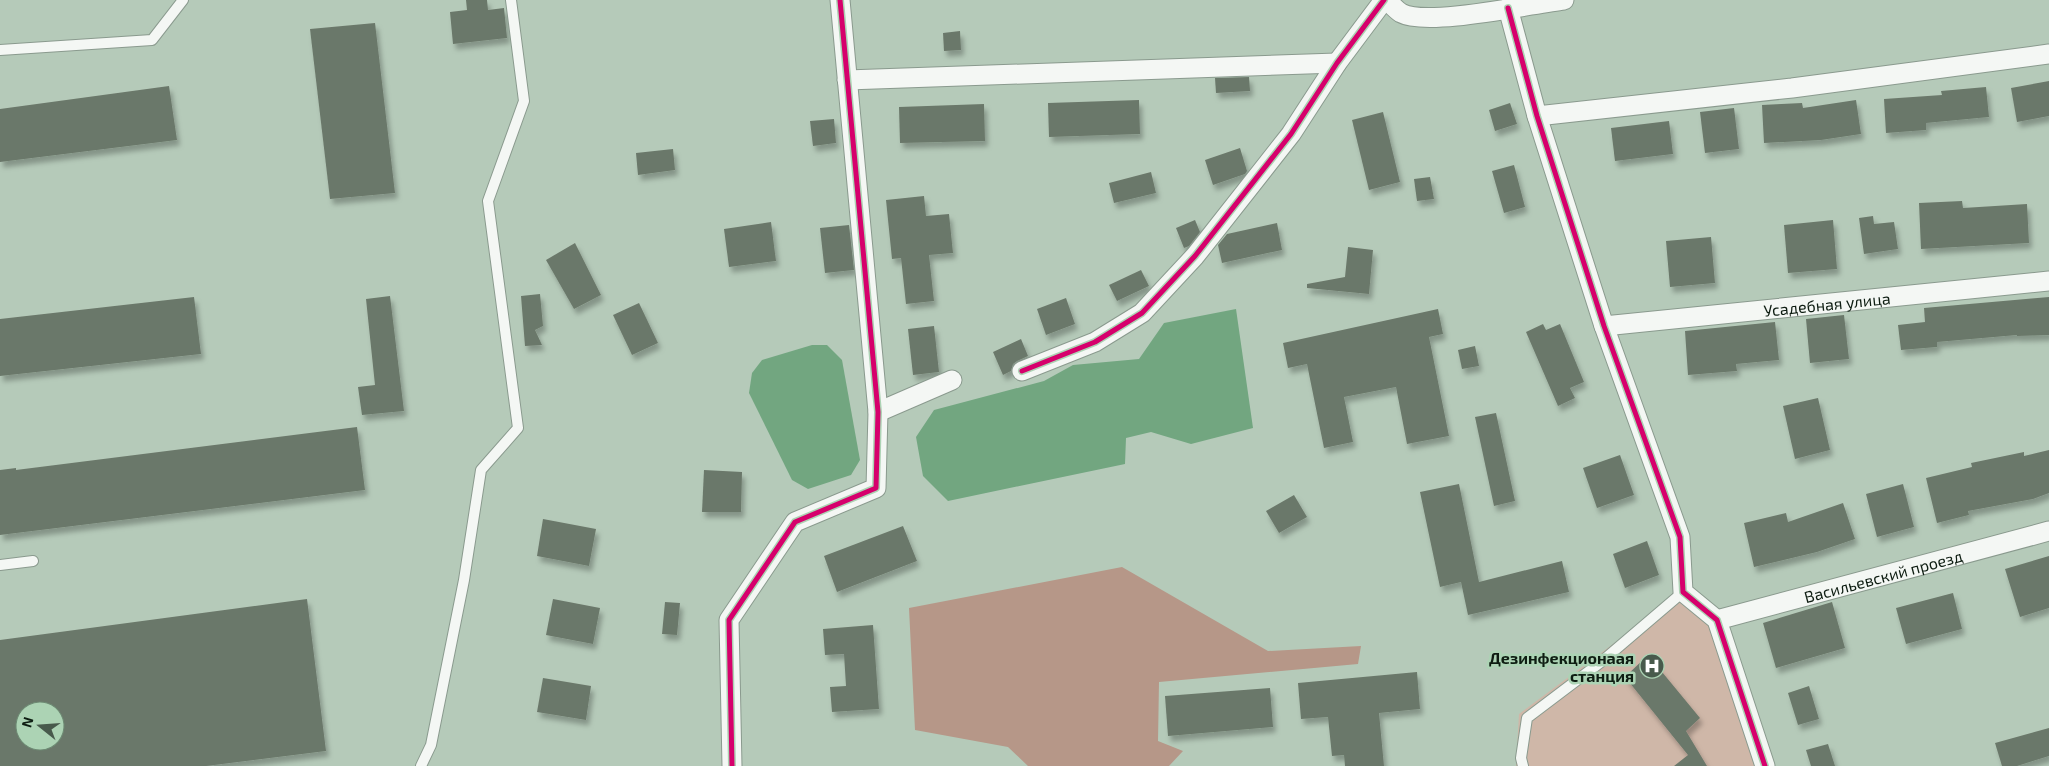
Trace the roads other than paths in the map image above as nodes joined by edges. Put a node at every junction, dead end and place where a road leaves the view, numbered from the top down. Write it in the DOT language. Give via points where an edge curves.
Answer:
graph roads {
  1 [pos="183,0"];
  2 [pos="511,0"];
  3 [pos="840,0"];
  4 [pos="1385,0"];
  5 [pos="1564,0"];
  6 [pos="1508,8"];
  7 [pos="0,50"];
  8 [pos="2049,54"];
  9 [pos="1337,63"];
  10 [pos="847,80"];
  11 [pos="1537,116"];
  12 [pos="2049,281"];
  13 [pos="1604,326"];
  14 [pos="1022,371"];
  15 [pos="952,380"];
  16 [pos="878,412"];
  17 [pos="2049,531"];
  18 [pos="33,561"];
  19 [pos="0,564"];
  20 [pos="1684,592"];
  21 [pos="1717,620"];
  22 [pos="421,766"];
  23 [pos="732,766"];
  24 [pos="1523,766"];
  25 [pos="1765,766"];
  1 -- 7 [label="lane" via="152,40"];
  2 -- 22 [label="lane" via="524,102 488,201 518,428 482,470 433,735"];
  3 -- 10 [label="street"];
  4 -- 6 [label="street" via="1402,13 1427,17 1451,17"];
  4 -- 9 [label="street"];
  5 -- 6 [label="street"];
  6 -- 11 [label="street"];
  8 -- 11 [label="street" via="1792,88"];
  9 -- 10 [label="street"];
  9 -- 14 [label="street" via="1291,134 1195,256 1142,313 1095,342"];
  10 -- 16 [label="street"];
  11 -- 13 [label="street"];
  12 -- 13 [label="street, Усадебная улица"];
  13 -- 20 [label="street" via="1680,537"];
  15 -- 16 [label="street"];
  16 -- 23 [label="street" via="876,488 796,522 729,620"];
  17 -- 21 [label="street, Васильевский проезд"];
  18 -- 19 [label="lane"];
  20 -- 21 [label="street"];
  20 -- 24 [label="lane" via="1601,662 1527,718 1521,758"];
  21 -- 25 [label="street"];
}
